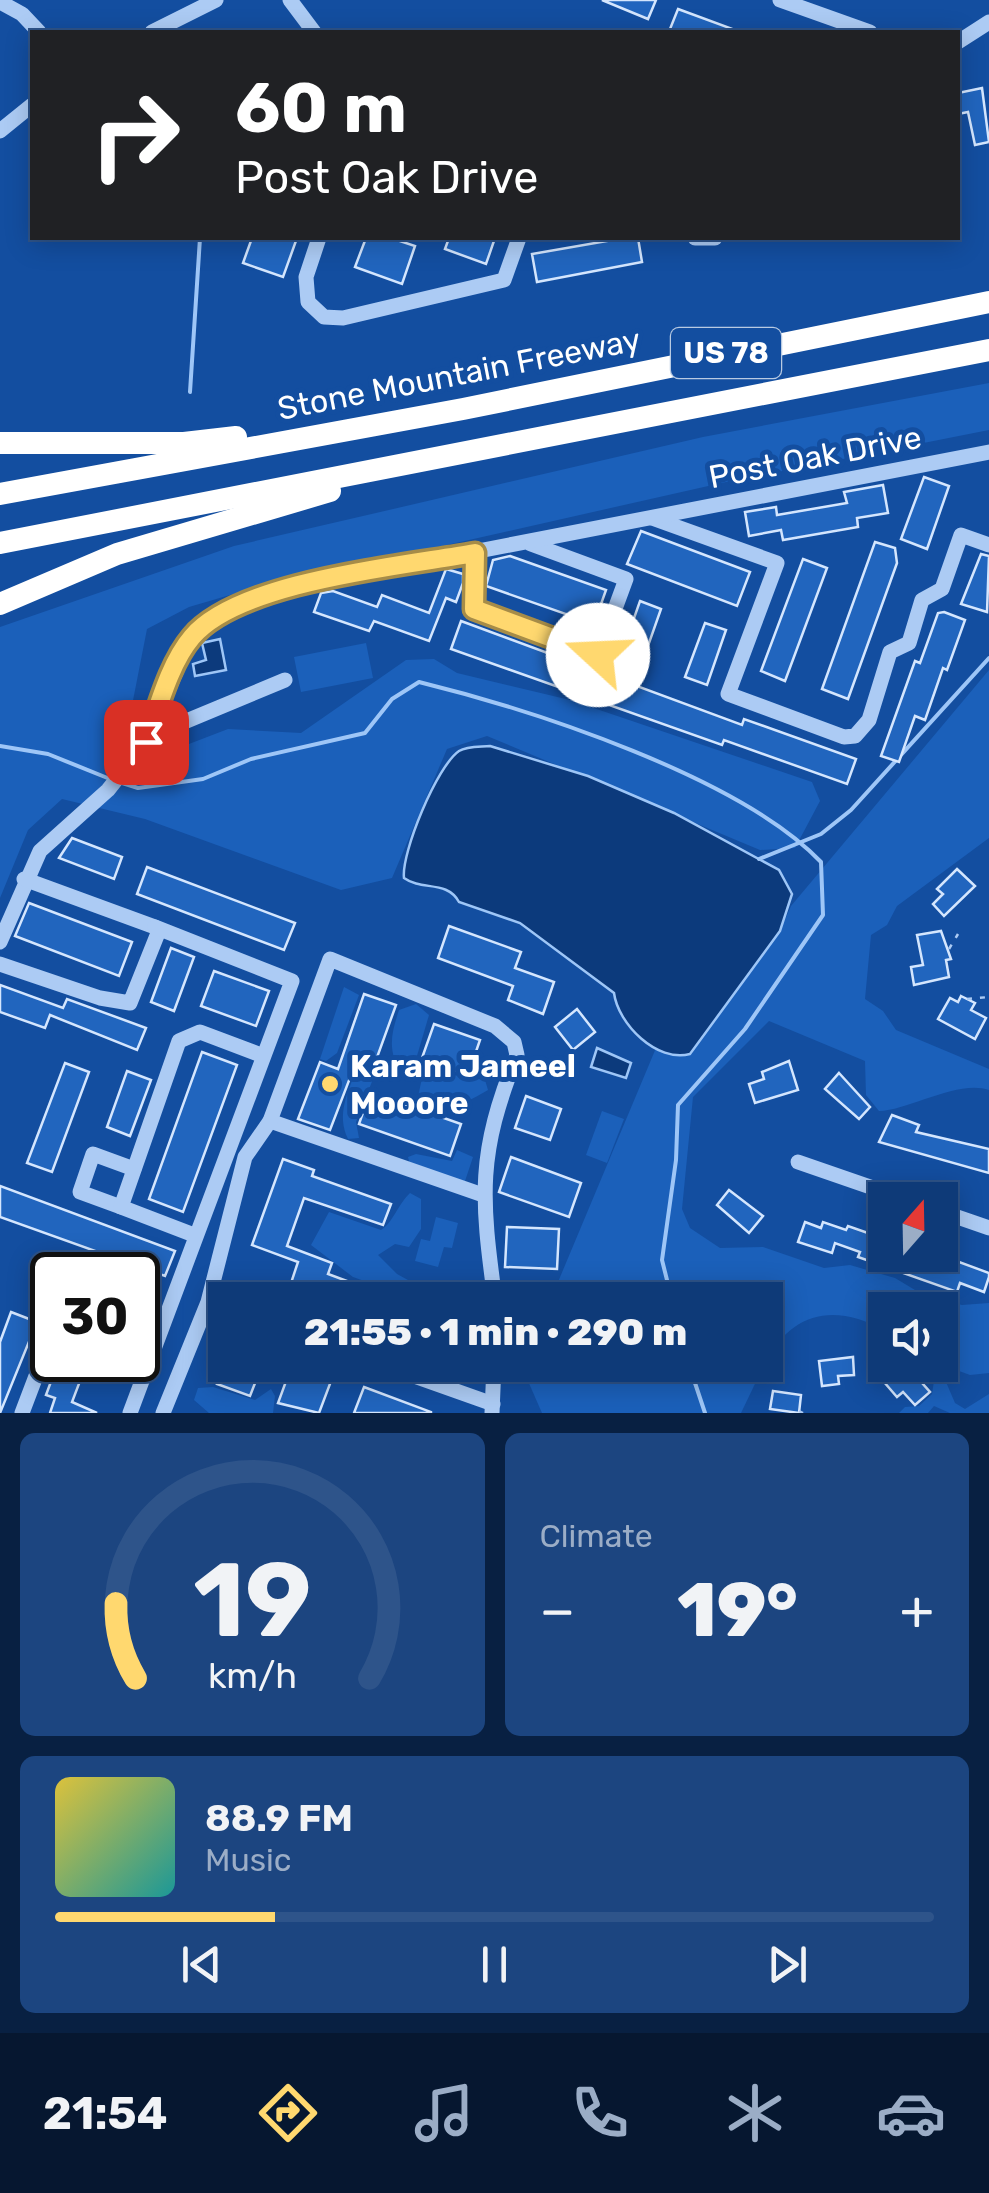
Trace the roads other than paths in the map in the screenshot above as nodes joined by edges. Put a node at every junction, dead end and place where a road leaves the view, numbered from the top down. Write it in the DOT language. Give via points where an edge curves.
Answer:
graph roads {
  1 [pos="216,0"];
  2 [pos="290,0"];
  3 [pos="780,0"];
  4 [pos="0,2"];
  5 [pos="989,22"];
  6 [pos="37,30"];
  7 [pos="156,30"];
  8 [pos="312,30"];
  9 [pos="864,30"];
  10 [pos="960,41"];
  11 [pos="30,106"];
  12 [pos="0,132"];
  13 [pos="318,240"];
  14 [pos="518,240"];
  15 [pos="989,302"];
  16 [pos="989,350"];
  17 [pos="463,410"];
  18 [pos="0,443"];
  19 [pos="477,449"];
  20 [pos="989,452"];
  21 [pos="0,494"];
  22 [pos="651,518"];
  23 [pos="0,542"];
  24 [pos="527,542"];
  25 [pos="989,545"];
  26 [pos="475,553"];
  27 [pos="0,604"];
  28 [pos="285,680"];
  29 [pos="148,737"];
  30 [pos="24,879"];
  31 [pos="155,927"];
  32 [pos="0,942"];
  33 [pos="0,964"];
  34 [pos="261,1055"];
  35 [pos="270,1121"];
  36 [pos="798,1162"];
  37 [pos="134,1168"];
  38 [pos="868,1186"];
  39 [pos="483,1196"];
  40 [pos="121,1206"];
  41 [pos="958,1217"];
  42 [pos="989,1228"];
  43 [pos="194,1236"];
  44 [pos="213,1282"];
  45 [pos="493,1282"];
  46 [pos="208,1302"];
  47 [pos="160,1328"];
  48 [pos="34,1382"];
  49 [pos="141,1382"];
  50 [pos="426,1382"];
  51 [pos="494,1382"];
  52 [pos="493,1409"];
  53 [pos="22,1413"];
  54 [pos="130,1413"];
  55 [pos="163,1413"];
  1 -- 7 [label="street"];
  2 -- 8 [label="street"];
  3 -- 9 [label="street"];
  4 -- 6 [label="street"];
  5 -- 10 [label="street"];
  11 -- 12 [label="street"];
  13 -- 14 [label="street" via="306,277 308,302 324,318 504,280"];
  15 -- 17 [label="highway, Stone Mountain Freeway / US 78"];
  16 -- 19 [label="highway, US 78"];
  17 -- 18 [label="highway" via="184,443"];
  17 -- 21 [label="highway, Stone Mountain Freeway / US 78"];
  19 -- 23 [label="highway, US 78"];
  19 -- 27 [label="highway" via="158,540"];
  20 -- 22 [label="street, Post Oak Drive"];
  22 -- 24 [label="street, Post Oak Drive"];
  22 -- 25 [label="street, Post Oak Drive" via="778,563 728,694 844,737 855,736 869,720 890,652 909,642 922,600 942,590 961,535"];
  24 -- 26 [label="street, Post Oak Drive"];
  24 -- 26 [label="street" via="626,579 598,655 474,609"];
  26 -- 29 [label="street, Post Oak Drive" via="304,585 216,614 181,654"];
  28 -- 29 [label="street"];
  29 -- 30 [label="street, Post Oak Drive" via="108,790 40,850"];
  30 -- 31 [label="street"];
  30 -- 32 [label="street, Post Oak Drive"];
  31 -- 33 [label="street" via="130,1003"];
  31 -- 34 [label="street" via="292,981"];
  34 -- 37 [label="street" via="200,1032 184,1036"];
  34 -- 43 [label="street"];
  35 -- 39 [label="street"];
  35 -- 39 [label="street" via="330,960 495,1026 514,1042 517,1055 487,1144"];
  35 -- 44 [label="street" via="245,1157"];
  36 -- 38 [label="street"];
  37 -- 40 [label="street"];
  37 -- 40 [label="street" via="94,1154 80,1192"];
  39 -- 45 [label="street"];
  40 -- 43 [label="street"];
  41 -- 42 [label="street"];
  43 -- 47 [label="street"];
  46 -- 55 [label="street"];
  48 -- 53 [label="street"];
  49 -- 54 [label="street"];
  50 -- 52 [label="street"];
  51 -- 52 [label="street"];
}
